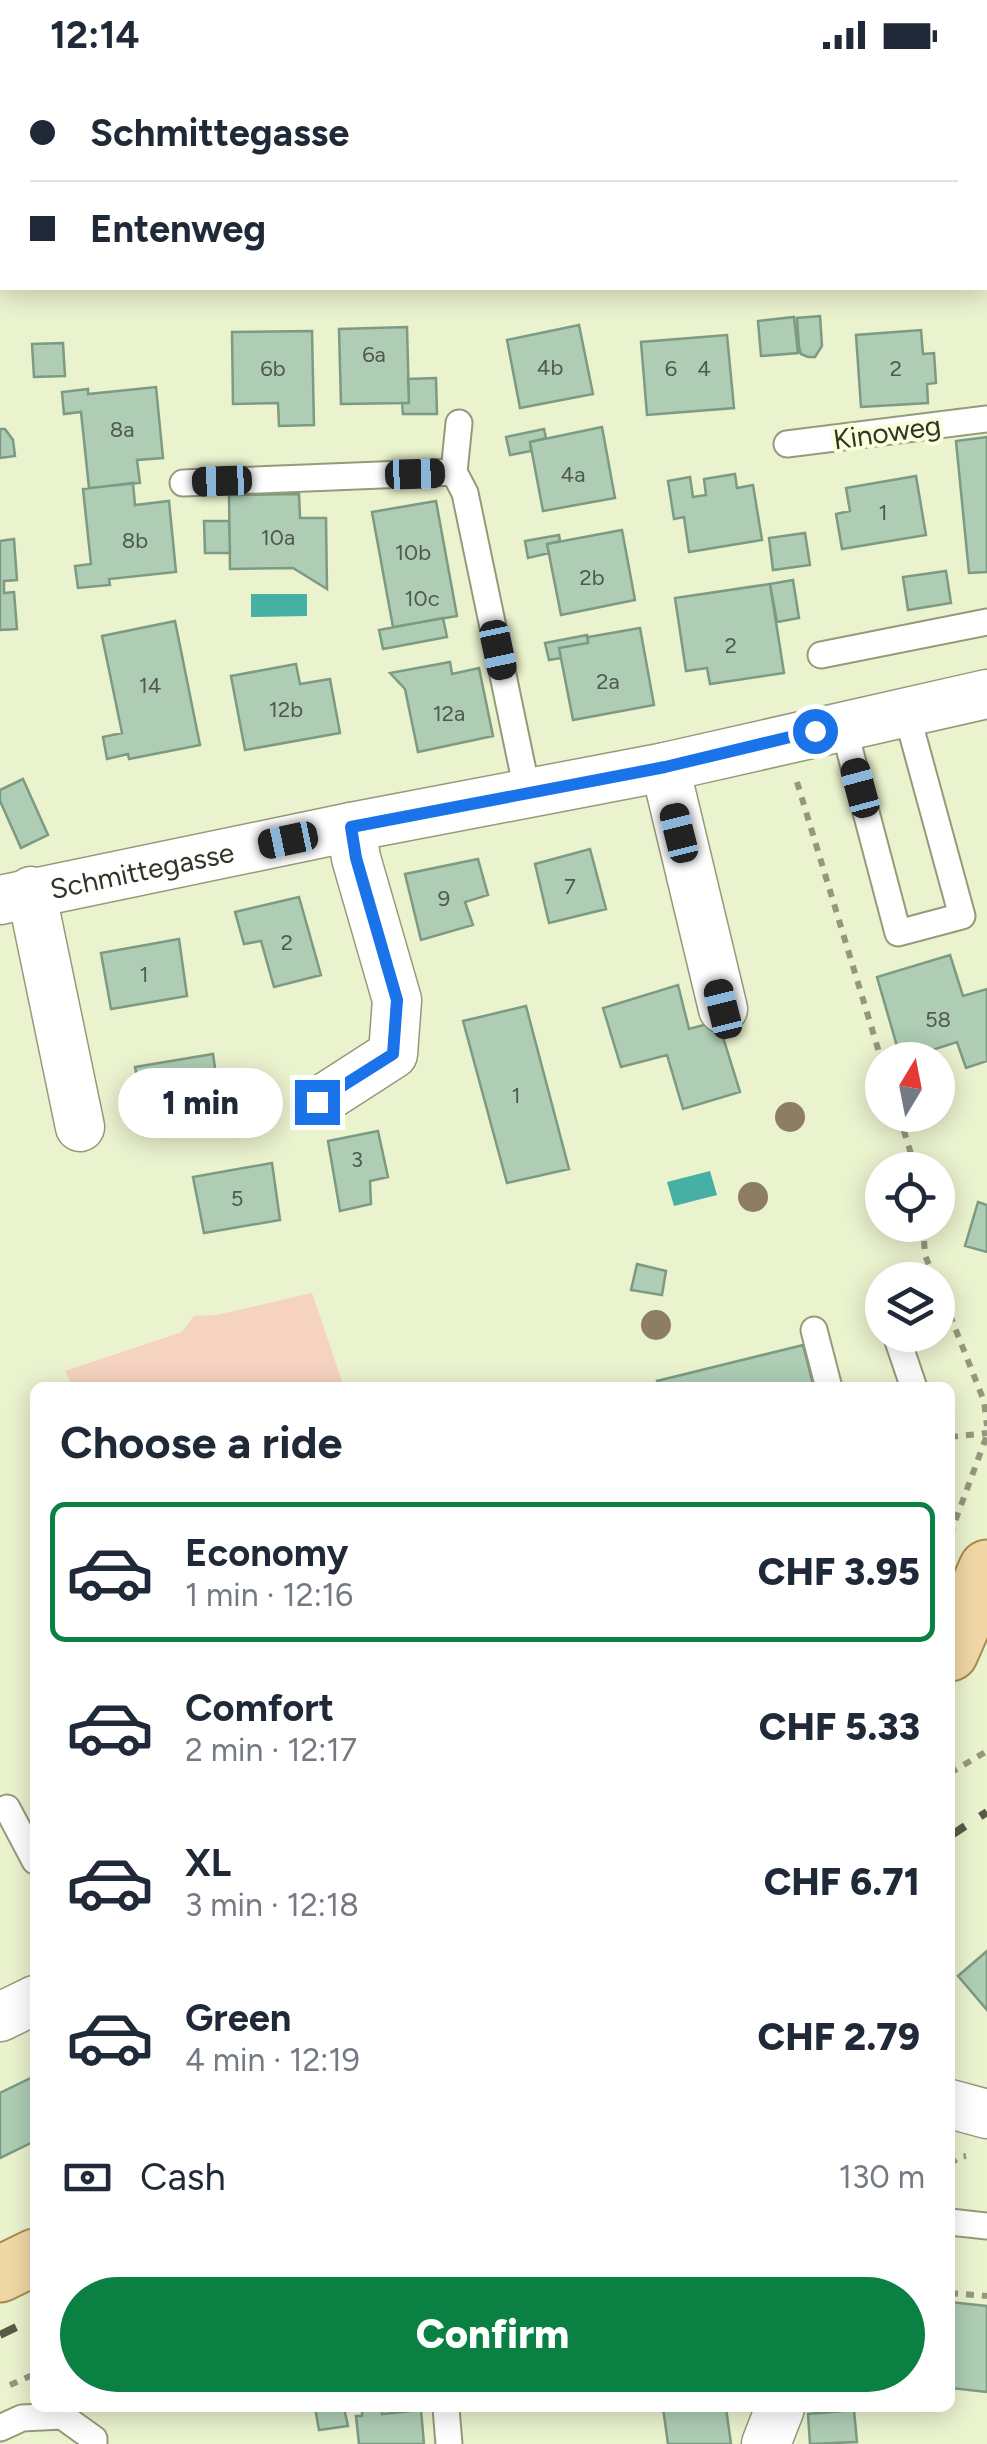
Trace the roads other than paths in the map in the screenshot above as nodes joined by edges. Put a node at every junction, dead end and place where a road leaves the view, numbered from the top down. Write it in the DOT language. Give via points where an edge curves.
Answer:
graph roads {
  1 [pos="987,418"];
  2 [pos="459,423"];
  3 [pos="787,444"];
  4 [pos="454,472"];
  5 [pos="183,482"];
  6 [pos="987,622"];
  7 [pos="821,656"];
  8 [pos="987,694"];
  9 [pos="906,711"];
  10 [pos="843,724"];
  11 [pos="665,767"];
  12 [pos="528,795"];
  13 [pos="351,827"];
  14 [pos="15,895"];
  15 [pos="723,1009"];
  16 [pos="317,1102"];
  17 [pos="80,1127"];
  18 [pos="814,1330"];
  19 [pos="902,1352"];
  20 [pos="827,1382"];
  21 [pos="912,1382"];
  22 [pos="987,1568"];
  23 [pos="955,1642"];
  24 [pos="7,1808"];
  25 [pos="30,1852"];
  26 [pos="30,2002"];
  27 [pos="0,2017"];
  28 [pos="955,2105"];
  29 [pos="987,2114"];
  30 [pos="955,2223"];
  31 [pos="987,2226"];
  32 [pos="30,2259"];
  33 [pos="0,2274"];
  34 [pos="446,2412"];
  35 [pos="778,2412"];
  36 [pos="0,2428"];
  37 [pos="94,2444"];
  38 [pos="449,2444"];
  39 [pos="766,2444"];
  1 -- 3 [label="lane, Kinoweg"];
  2 -- 4 [label="lane"];
  4 -- 5 [label="lane"];
  4 -- 12 [label="lane" via="465,493"];
  6 -- 7 [label="lane"];
  8 -- 9 [label="street, Schmittegasse"];
  9 -- 10 [label="street, Schmittegasse"];
  9 -- 10 [label="lane" via="962,916 898,934"];
  10 -- 11 [label="street, Schmittegasse"];
  11 -- 12 [label="street, Schmittegasse"];
  11 -- 15 [label="street"];
  12 -- 13 [label="street, Schmittegasse"];
  13 -- 14 [label="street, Schmittegasse"];
  13 -- 16 [label="street" via="397,1000 393,1054"];
  14 -- 17 [label="street"];
  18 -- 20 [label="lane"];
  19 -- 21 [label="lane"];
  22 -- 23 [label="main road"];
  24 -- 25 [label="lane"];
  26 -- 27 [label="street"];
  28 -- 29 [label="street"];
  30 -- 31 [label="lane"];
  32 -- 33 [label="main road"];
  34 -- 38 [label="lane"];
  35 -- 39 [label="street"];
  36 -- 37 [label="lane" via="22,2418 62,2416"];
}
